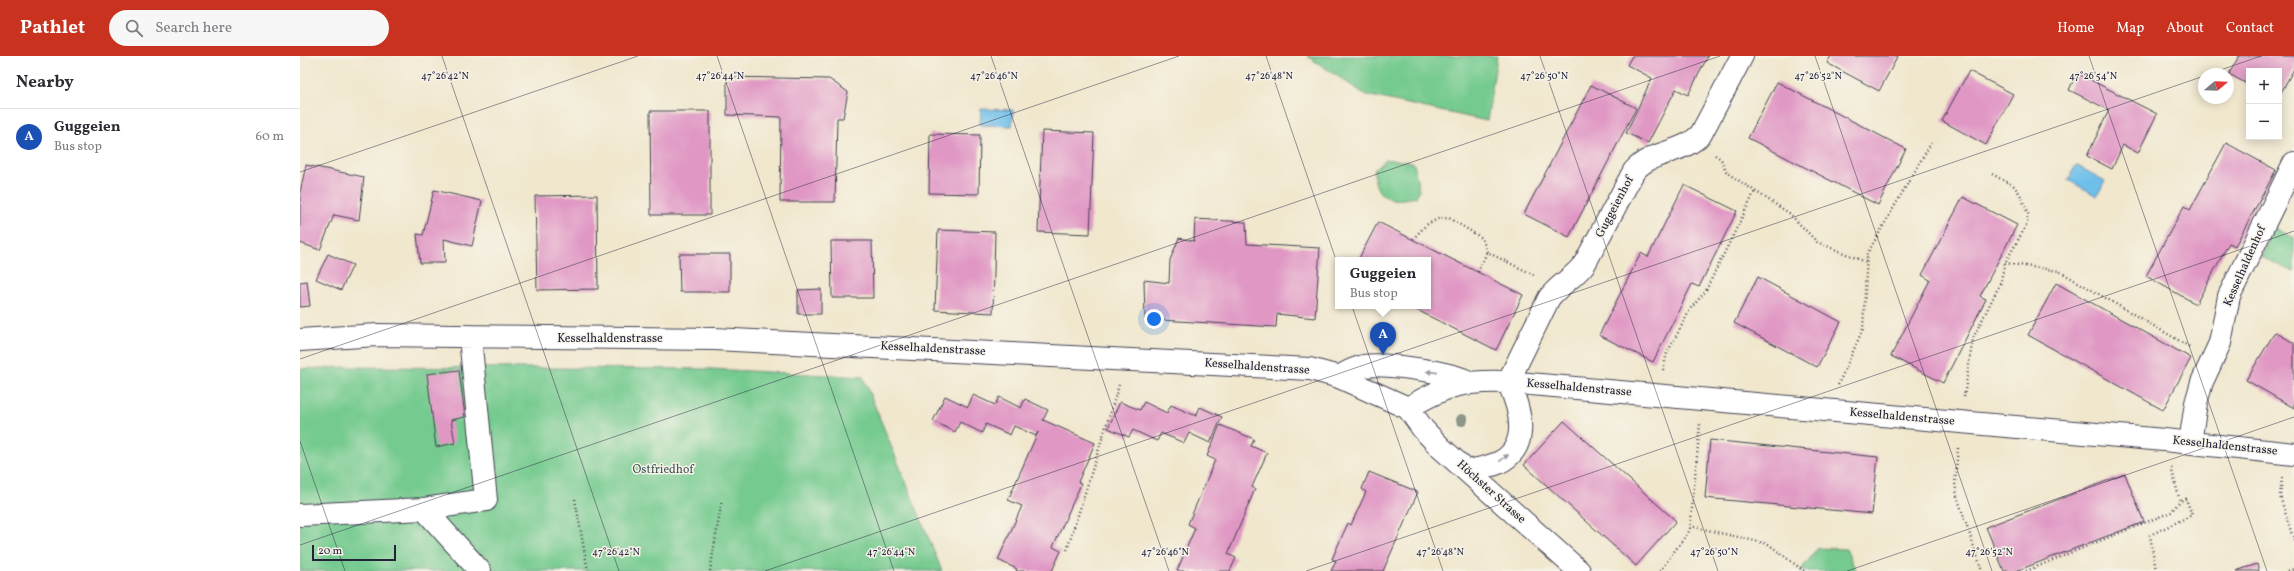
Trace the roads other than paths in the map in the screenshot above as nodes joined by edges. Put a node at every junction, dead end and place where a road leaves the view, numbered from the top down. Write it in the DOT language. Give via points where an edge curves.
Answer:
graph roads {
  1 [pos="1742,56"];
  2 [pos="2294,163"];
  3 [pos="470,337"];
  4 [pos="300,340"];
  5 [pos="1339,376"];
  6 [pos="1469,382"];
  7 [pos="1508,382"];
  8 [pos="1408,408"];
  9 [pos="2190,443"];
  10 [pos="2288,462"];
  11 [pos="1468,471"];
  12 [pos="424,509"];
  13 [pos="300,515"];
  14 [pos="480,571"];
  15 [pos="1580,571"];
  1 -- 7 [label="street, Guggeienhof" via="1696,140 1650,158 1634,171 1585,263 1549,298"];
  2 -- 9 [label="street, Kesselhaldenhof" via="2229,296 2220,343 2196,403"];
  3 -- 4 [label="street, Kesselhaldenstrasse" via="377,336"];
  3 -- 5 [label="street, Kesselhaldenstrasse" via="714,339 1310,369"];
  3 -- 12 [label="street" via="486,500"];
  6 -- 5 [label="street, one-way" via="1458,376 1443,373 1376,366 1352,370"];
  5 -- 8 [label="street, Kesselhaldenstrasse"];
  6 -- 7 [label="street, Kesselhaldenstrasse"];
  6 -- 8 [label="street, Kesselhaldenstrasse" via="1438,390"];
  7 -- 9 [label="street, Kesselhaldenstrasse"];
  11 -- 7 [label="street, one-way" via="1498,463 1512,452 1517,443 1521,423 1520,411"];
  8 -- 11 [label="street, Höchster Strasse" via="1423,429"];
  9 -- 10 [label="street, Kesselhaldenstrasse"];
  11 -- 15 [label="street, Höchster Strasse"];
  12 -- 13 [label="street"];
  12 -- 14 [label="street"];
}
